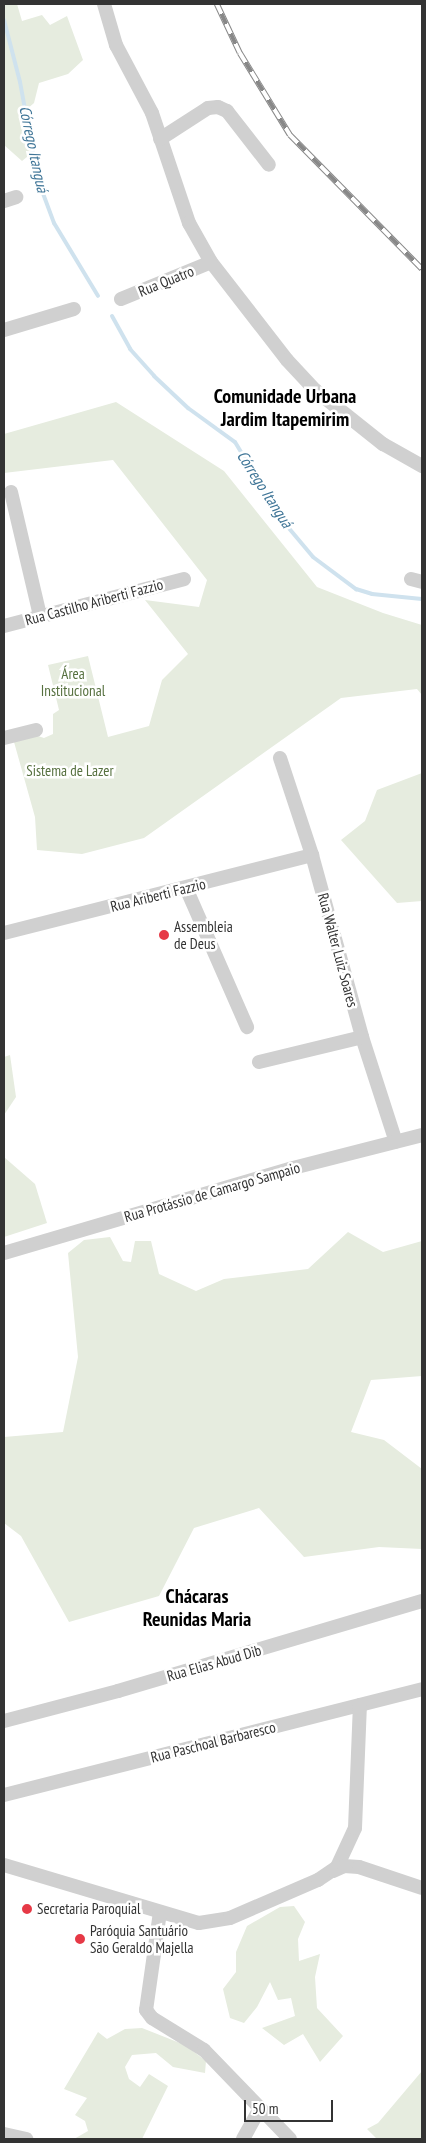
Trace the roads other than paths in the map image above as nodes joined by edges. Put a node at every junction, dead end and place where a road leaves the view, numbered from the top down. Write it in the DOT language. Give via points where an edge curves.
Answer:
graph roads {
  1 [pos="104,4"];
  2 [pos="160,139"];
  3 [pos="269,165"];
  4 [pos="211,262"];
  5 [pos="121,299"];
  6 [pos="74,308"];
  7 [pos="4,330"];
  8 [pos="422,466"];
  9 [pos="11,492"];
  10 [pos="184,579"];
  11 [pos="40,616"];
  12 [pos="4,626"];
  13 [pos="36,730"];
  14 [pos="4,738"];
  15 [pos="280,758"];
  16 [pos="312,855"];
  17 [pos="186,888"];
  18 [pos="4,933"];
  19 [pos="246,1028"];
  20 [pos="362,1037"];
  21 [pos="259,1062"];
  22 [pos="422,1135"];
  23 [pos="396,1142"];
  24 [pos="4,1253"];
  25 [pos="422,1601"];
  26 [pos="422,1689"];
  27 [pos="360,1705"];
  28 [pos="4,1721"];
  29 [pos="4,1796"];
  30 [pos="344,1855"];
  31 [pos="4,1865"];
  32 [pos="333,1870"];
  33 [pos="369,1870"];
  34 [pos="422,1888"];
  35 [pos="160,1912"];
  36 [pos="260,2108"];
  37 [pos="4,2134"];
  38 [pos="26,2139"];
  39 [pos="243,2139"];
  40 [pos="290,2139"];
  1 -- 2 [label="street" via="116,45 152,113"];
  2 -- 3 [label="street" via="208,108 218,107 227,111"];
  2 -- 4 [label="street" via="189,223"];
  4 -- 5 [label="street, Rua Quatro"];
  4 -- 8 [label="street" via="287,360 315,390 383,444"];
  6 -- 7 [label="street"];
  9 -- 11 [label="street"];
  10 -- 11 [label="street, Rua Castilho Ariberti Fazzio"];
  11 -- 12 [label="street, Rua Castilho Ariberti Fazzio"];
  13 -- 14 [label="street"];
  15 -- 16 [label="street, Rua Walter Luiz Soares"];
  16 -- 17 [label="street, Rua Ariberti Fazzio"];
  16 -- 20 [label="street, Rua Walter Luiz Soares"];
  17 -- 18 [label="street, Rua Ariberti Fazzio"];
  17 -- 19 [label="street"];
  20 -- 21 [label="street"];
  20 -- 23 [label="street, Rua Walter Luiz Soares"];
  22 -- 23 [label="street, Rua Protássio de Camargo Sampaio"];
  23 -- 24 [label="street, Rua Protássio de Camargo Sampaio"];
  25 -- 28 [label="street, Rua Elias Abud Dib" via="118,1691"];
  26 -- 27 [label="street, Rua Paschoal Barbaresco"];
  27 -- 29 [label="street, Rua Paschoal Barbaresco"];
  27 -- 30 [label="street" via="358,1814"];
  30 -- 32 [label="street"];
  30 -- 33 [label="street"];
  31 -- 35 [label="street"];
  32 -- 33 [label="street" via="349,1866"];
  32 -- 35 [label="street" via="318,1880 213,1923 199,1923"];
  33 -- 34 [label="street"];
  35 -- 36 [label="street" via="146,2010 152,2018 204,2050"];
  36 -- 39 [label="street"];
  36 -- 40 [label="street"];
  37 -- 38 [label="street"];
}
